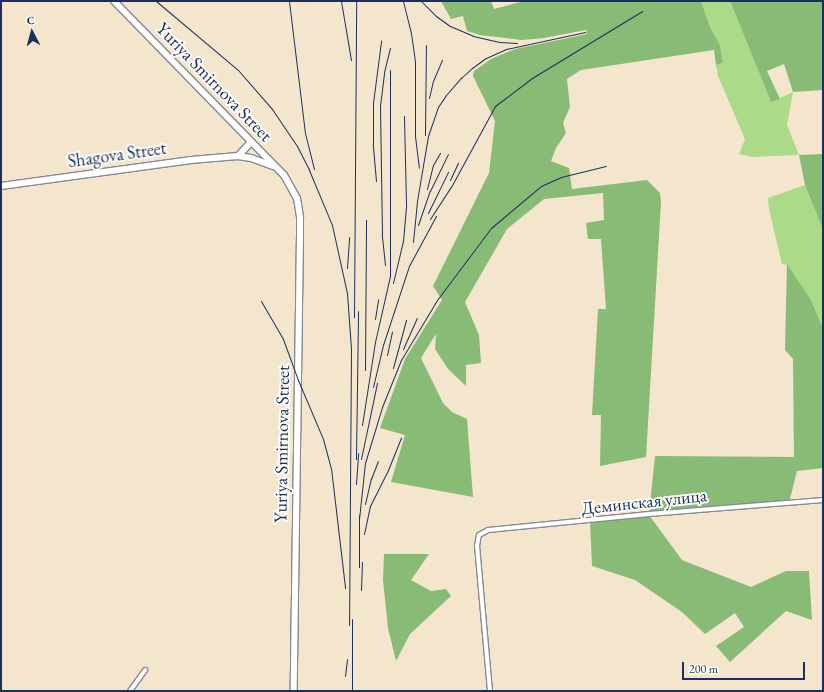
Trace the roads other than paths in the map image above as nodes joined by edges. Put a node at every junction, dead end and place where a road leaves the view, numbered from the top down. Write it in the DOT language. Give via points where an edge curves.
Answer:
graph roads {
  1 [pos="114,1"];
  2 [pos="251,142"];
  3 [pos="238,156"];
  4 [pos="276,167"];
  5 [pos="1,186"];
  6 [pos="823,500"];
  7 [pos="145,670"];
  8 [pos="130,691"];
  9 [pos="294,691"];
  10 [pos="490,691"];
  1 -- 2 [label="main road, Yuriya Smirnova Street"];
  2 -- 3 [label="main road"];
  2 -- 4 [label="main road, Yuriya Smirnova Street"];
  3 -- 4 [label="main road, Shagova Street"];
  3 -- 5 [label="main road, Shagova Street"];
  4 -- 9 [label="main road, Yuriya Smirnova Street" via="294,191 300,218"];
  6 -- 10 [label="street, Деминская улица" via="488,530 479,535"];
  7 -- 8 [label="street"];
}
